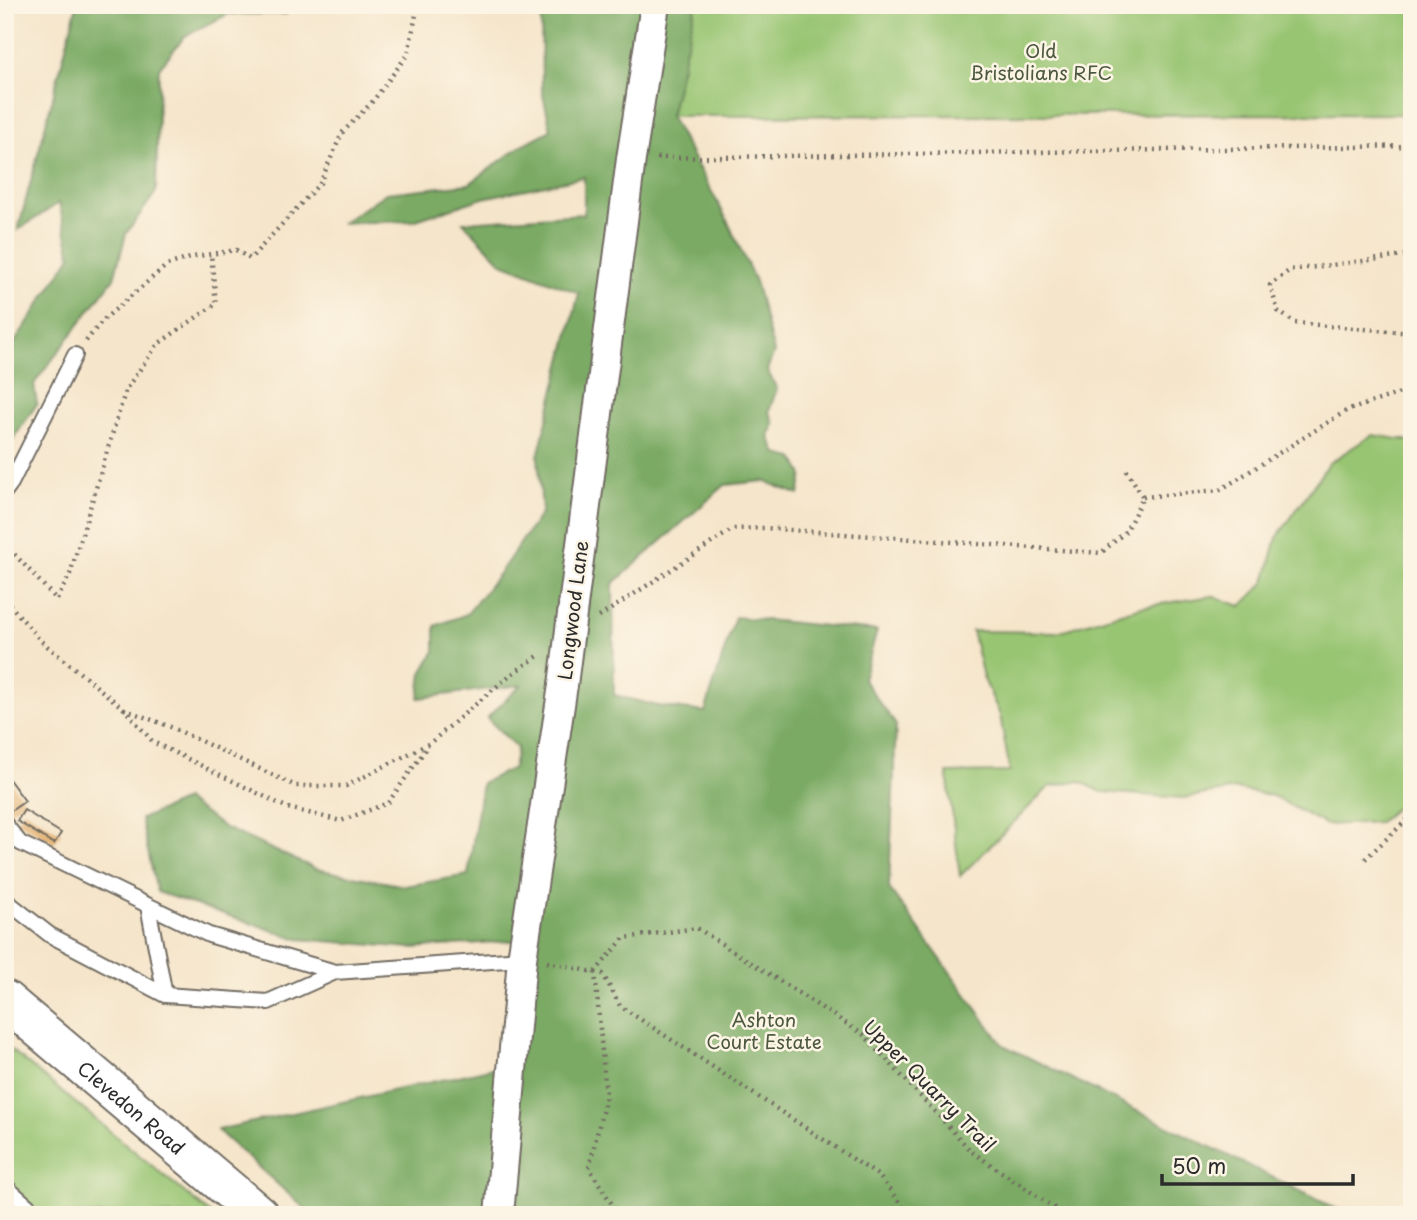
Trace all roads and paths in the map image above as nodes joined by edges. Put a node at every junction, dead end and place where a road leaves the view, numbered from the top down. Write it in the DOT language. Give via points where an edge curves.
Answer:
graph roads {
  1 [pos="418,5"];
  2 [pos="655,5"];
  3 [pos="1412,146"];
  4 [pos="631,159"];
  5 [pos="211,254"];
  6 [pos="1412,255"];
  7 [pos="1412,333"];
  8 [pos="75,355"];
  9 [pos="1412,389"];
  10 [pos="1124,466"];
  11 [pos="5,491"];
  12 [pos="1143,497"];
  13 [pos="5,544"];
  14 [pos="5,599"];
  15 [pos="584,613"];
  16 [pos="549,649"];
  17 [pos="124,709"];
  18 [pos="430,743"];
  19 [pos="1412,815"];
  20 [pos="5,824"];
  21 [pos="1365,859"];
  22 [pos="5,900"];
  23 [pos="148,906"];
  24 [pos="522,959"];
  25 [pos="335,972"];
  26 [pos="595,972"];
  27 [pos="165,995"];
  28 [pos="5,1000"];
  29 [pos="5,1186"];
  30 [pos="37,1215"];
  31 [pos="259,1215"];
  32 [pos="499,1215"];
  33 [pos="620,1215"];
  34 [pos="909,1215"];
  35 [pos="1065,1215"];
  1 -- 5 [label="path" via="408,54 342,133 320,183 250,259 236,250"];
  2 -- 4 [label="street, Longwood Lane"];
  3 -- 4 [label="path"];
  4 -- 15 [label="street, Longwood Lane"];
  5 -- 8 [label="path" via="167,265 102,321"];
  5 -- 13 [label="path" via="216,304 158,344 126,389 70,574 57,600"];
  6 -- 7 [label="path" via="1290,270 1270,285 1278,311 1295,323"];
  8 -- 11 [label="lane"];
  9 -- 12 [label="path" via="1346,411 1220,489"];
  10 -- 12 [label="path"];
  12 -- 15 [label="path" via="1126,531 1101,553 733,529"];
  14 -- 17 [label="path" via="41,641"];
  15 -- 24 [label="street, Longwood Lane, bridge" via="563,685"];
  16 -- 18 [label="path" via="509,676"];
  17 -- 18 [label="path" via="296,786 345,786"];
  17 -- 18 [label="path" via="153,742 288,808 341,821 388,803"];
  19 -- 21 [label="path"];
  20 -- 23 [label="lane" via="20,843"];
  22 -- 27 [label="lane" via="50,935"];
  23 -- 25 [label="lane" via="209,935"];
  23 -- 27 [label="lane"];
  24 -- 25 [label="lane"];
  24 -- 26 [label="path"];
  24 -- 32 [label="street, Longwood Lane"];
  25 -- 27 [label="lane" via="268,1002"];
  26 -- 33 [label="path" via="606,1096 589,1168"];
  26 -- 34 [label="path" via="603,974 620,1006 878,1176"];
  26 -- 35 [label="path, Upper Quarry Trail" via="624,938 697,928 864,1035 972,1152"];
  28 -- 31 [label="main road, Clevedon Road"];
  29 -- 30 [label="lane"];
}
